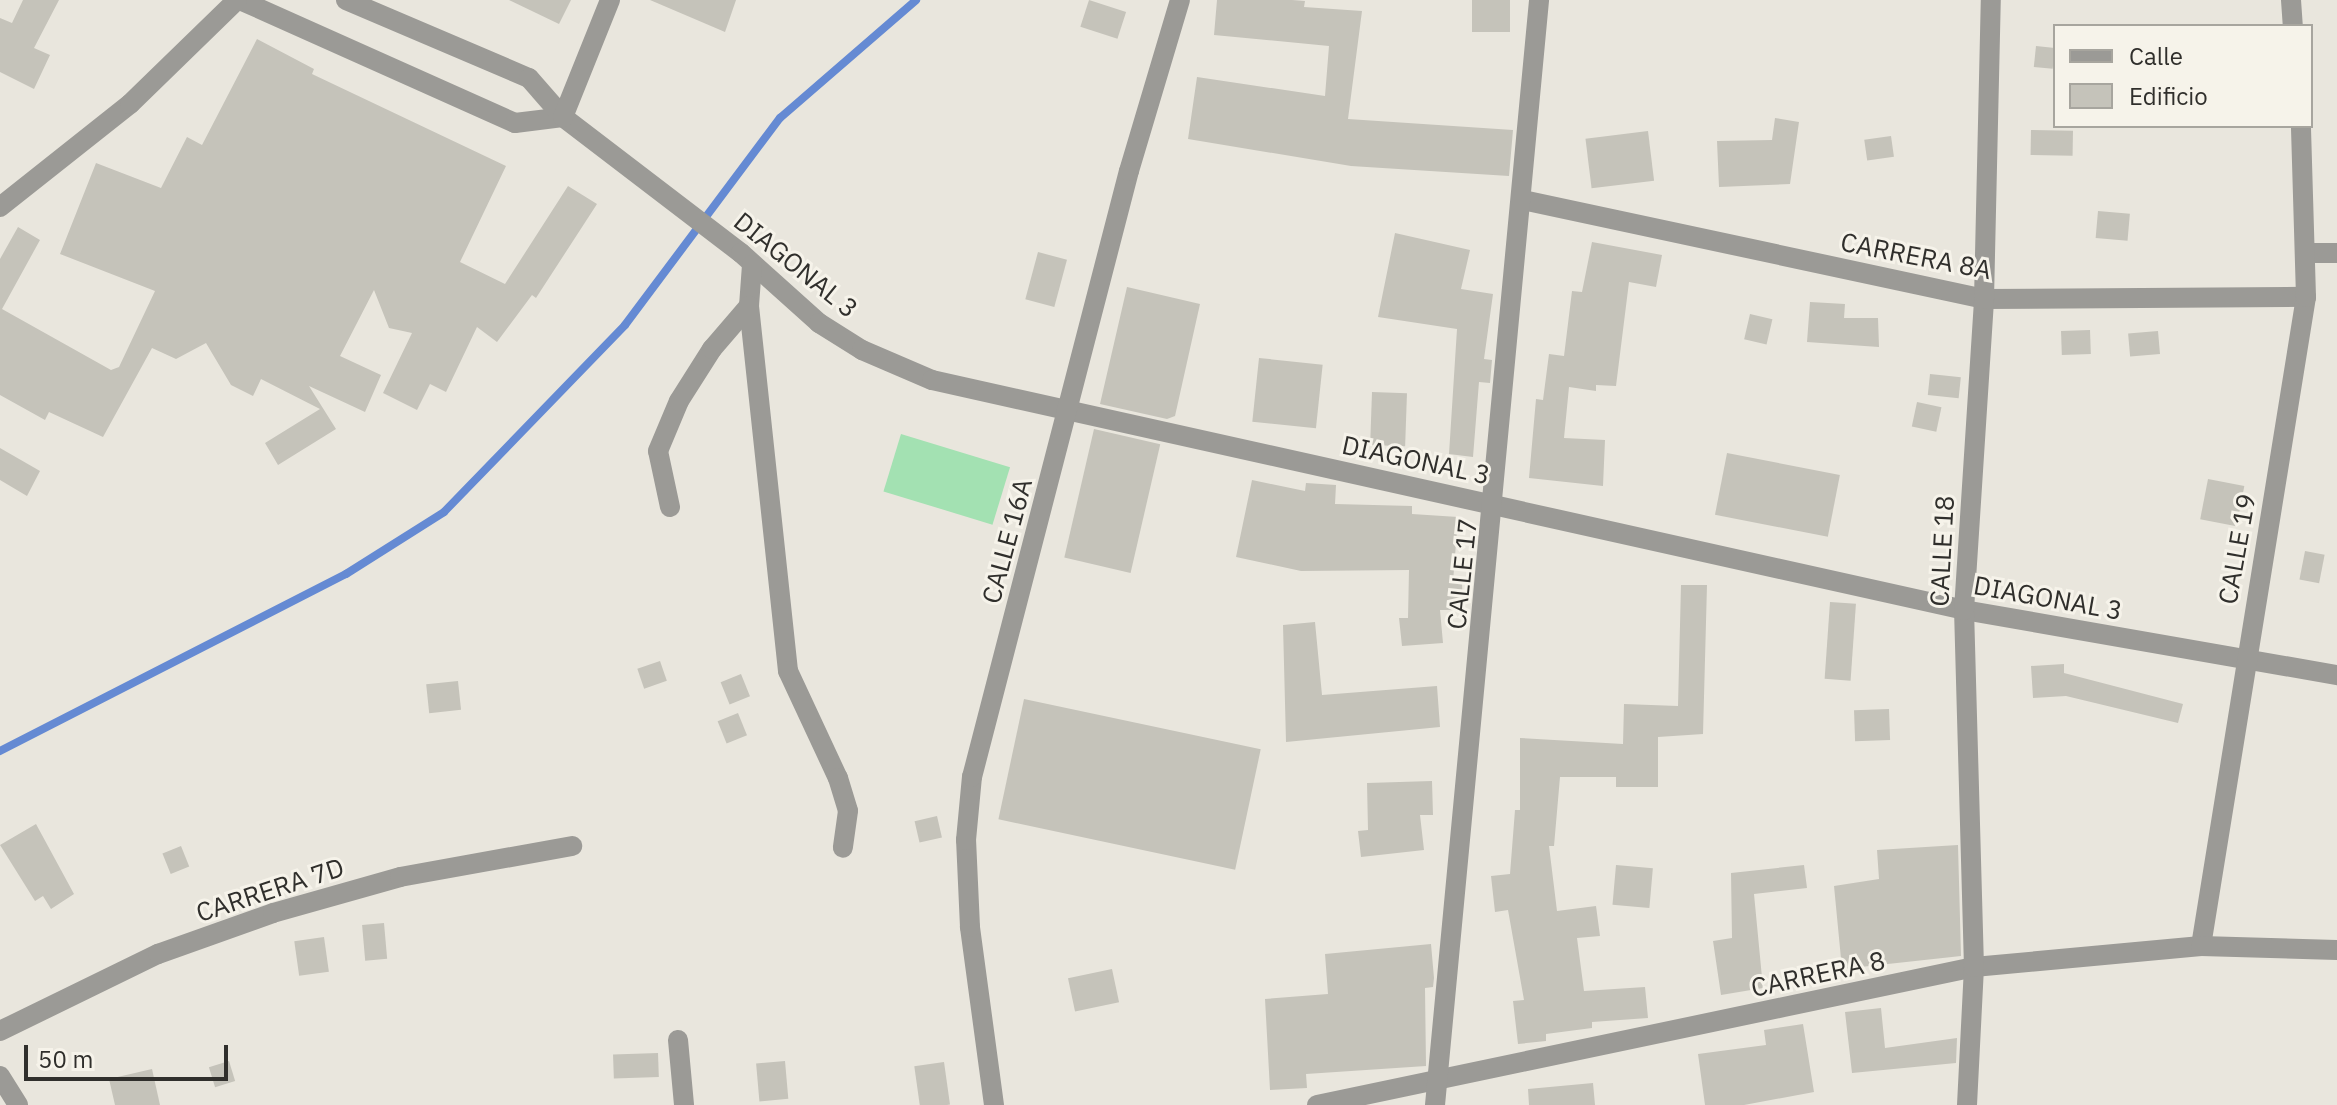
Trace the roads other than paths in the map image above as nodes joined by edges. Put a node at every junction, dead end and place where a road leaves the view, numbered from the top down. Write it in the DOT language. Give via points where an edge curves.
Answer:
graph roads {
  1 [pos="238,0"];
  2 [pos="346,0"];
  3 [pos="610,0"];
  4 [pos="1180,0"];
  5 [pos="1539,0"];
  6 [pos="1991,0"];
  7 [pos="2291,0"];
  8 [pos="2293,24"];
  9 [pos="563,117"];
  10 [pos="2301,128"];
  11 [pos="1523,200"];
  12 [pos="0,207"];
  13 [pos="2306,253"];
  14 [pos="2337,253"];
  15 [pos="746,259"];
  16 [pos="2306,297"];
  17 [pos="1984,299"];
  18 [pos="749,306"];
  19 [pos="1068,412"];
  20 [pos="1496,503"];
  21 [pos="670,507"];
  22 [pos="1964,610"];
  23 [pos="2245,657"];
  24 [pos="2337,675"];
  25 [pos="572,846"];
  26 [pos="843,848"];
  27 [pos="2201,946"];
  28 [pos="2337,950"];
  29 [pos="1974,967"];
  30 [pos="0,1031"];
  31 [pos="678,1040"];
  32 [pos="0,1076"];
  33 [pos="1433,1084"];
  34 [pos="18,1105"];
  35 [pos="684,1105"];
  36 [pos="994,1105"];
  37 [pos="1317,1105"];
  38 [pos="1435,1105"];
  39 [pos="1967,1105"];
  1 -- 9 [label="street" via="515,123"];
  1 -- 12 [label="street" via="130,104"];
  2 -- 9 [label="street, DIAGONAL 3" via="529,78"];
  3 -- 9 [label="street"];
  4 -- 19 [label="street, CALLE 16A" via="1129,171"];
  5 -- 11 [label="street, CALLE 17"];
  6 -- 17 [label="street, CALLE 18"];
  7 -- 8 [label="street"];
  9 -- 15 [label="street, DIAGONAL 3"];
  10 -- 13 [label="street, CALLE 19"];
  11 -- 17 [label="street, CARRERA 8A"];
  11 -- 20 [label="street, CALLE 17"];
  13 -- 14 [label="street"];
  13 -- 16 [label="street, CALLE 19"];
  15 -- 18 [label="street"];
  15 -- 19 [label="street, DIAGONAL 3" via="819,323 862,350 932,380"];
  16 -- 17 [label="street, CARRERA 8A"];
  16 -- 23 [label="street, CALLE 19"];
  17 -- 22 [label="street, CALLE 18"];
  18 -- 21 [label="street" via="703,362 658,451"];
  18 -- 26 [label="street" via="788,671 838,778 848,811"];
  19 -- 20 [label="street, DIAGONAL 3"];
  19 -- 36 [label="street, CALLE 16A" via="972,777 966,840 970,927"];
  20 -- 22 [label="street, DIAGONAL 3"];
  20 -- 33 [label="street, CALLE 17"];
  22 -- 23 [label="street, DIAGONAL 3"];
  22 -- 29 [label="street, CALLE 18"];
  23 -- 24 [label="street, DIAGONAL 3"];
  23 -- 27 [label="street, CALLE 19"];
  25 -- 30 [label="street, CARRERA 7D" via="400,877 273,913 158,954"];
  27 -- 28 [label="street, CARRERA 8"];
  27 -- 29 [label="street, CARRERA 8"];
  29 -- 33 [label="street, CARRERA 8"];
  29 -- 39 [label="street, CALLE 18"];
  31 -- 35 [label="street"];
  32 -- 34 [label="street"];
  33 -- 37 [label="street, CARRERA 8"];
  33 -- 38 [label="street, CALLE 17"];
}
